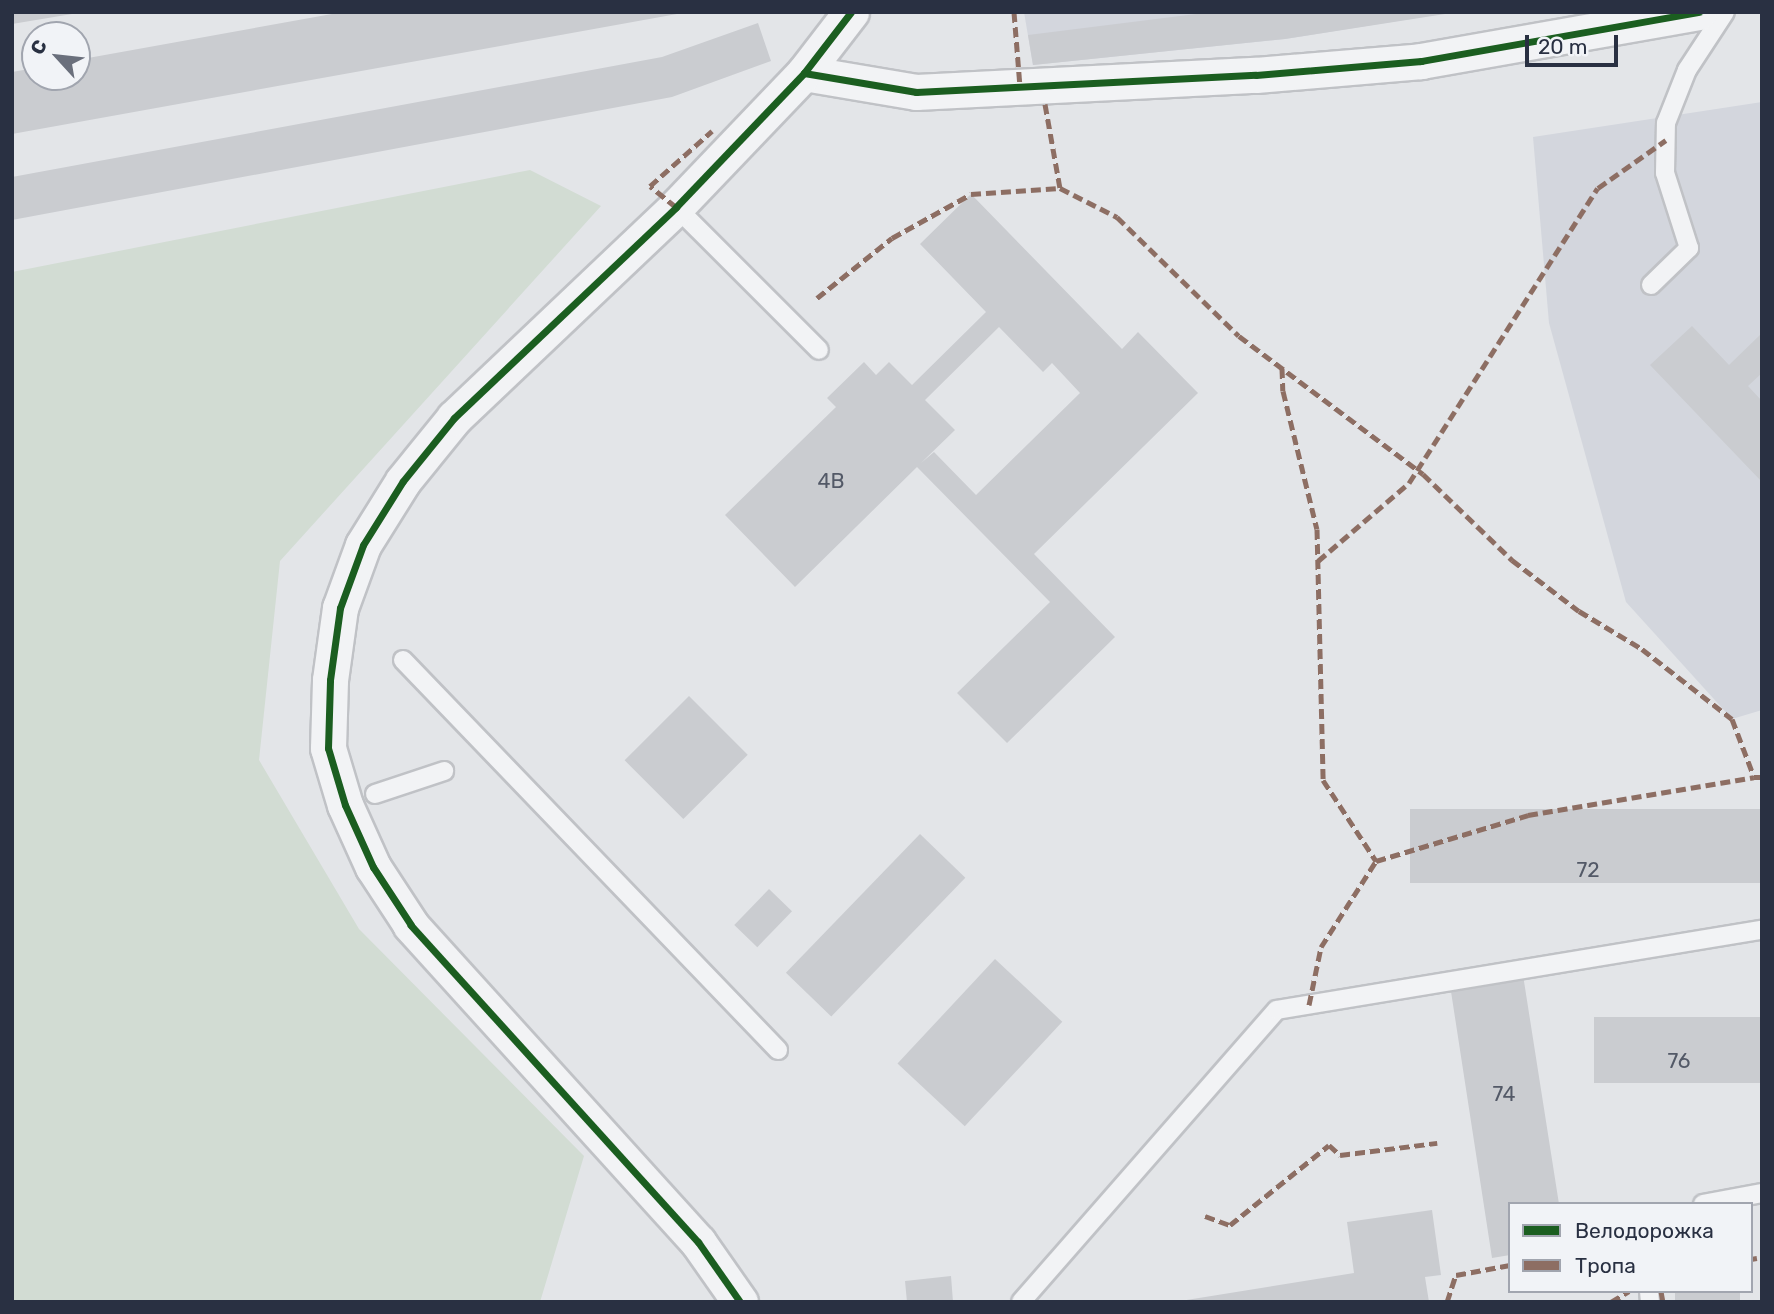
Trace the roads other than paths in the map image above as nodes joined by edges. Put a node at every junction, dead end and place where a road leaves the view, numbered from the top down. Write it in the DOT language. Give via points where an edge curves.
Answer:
graph roads {
  1 [pos="851,12"];
  2 [pos="1699,12"];
  3 [pos="1725,12"];
  4 [pos="804,73"];
  5 [pos="676,207"];
  6 [pos="1651,285"];
  7 [pos="818,350"];
  8 [pos="403,660"];
  9 [pos="444,771"];
  10 [pos="375,794"];
  11 [pos="1762,930"];
  12 [pos="778,1050"];
  13 [pos="1762,1193"];
  14 [pos="1714,1202"];
  15 [pos="740,1302"];
  16 [pos="1021,1302"];
  1 -- 4 [label="street"];
  2 -- 4 [label="street" via="1421,61 1256,75 916,92"];
  3 -- 6 [label="lane" via="1687,69 1666,123 1665,173 1689,248"];
  4 -- 5 [label="street"];
  5 -- 7 [label="lane"];
  5 -- 15 [label="street" via="454,418 403,481 363,545 340,608 330,680 328,748 345,805 373,867 411,925 698,1242"];
  8 -- 12 [label="lane"];
  9 -- 10 [label="lane"];
  11 -- 16 [label="lane" via="1277,1010"];
  13 -- 14 [label="lane"];
}
